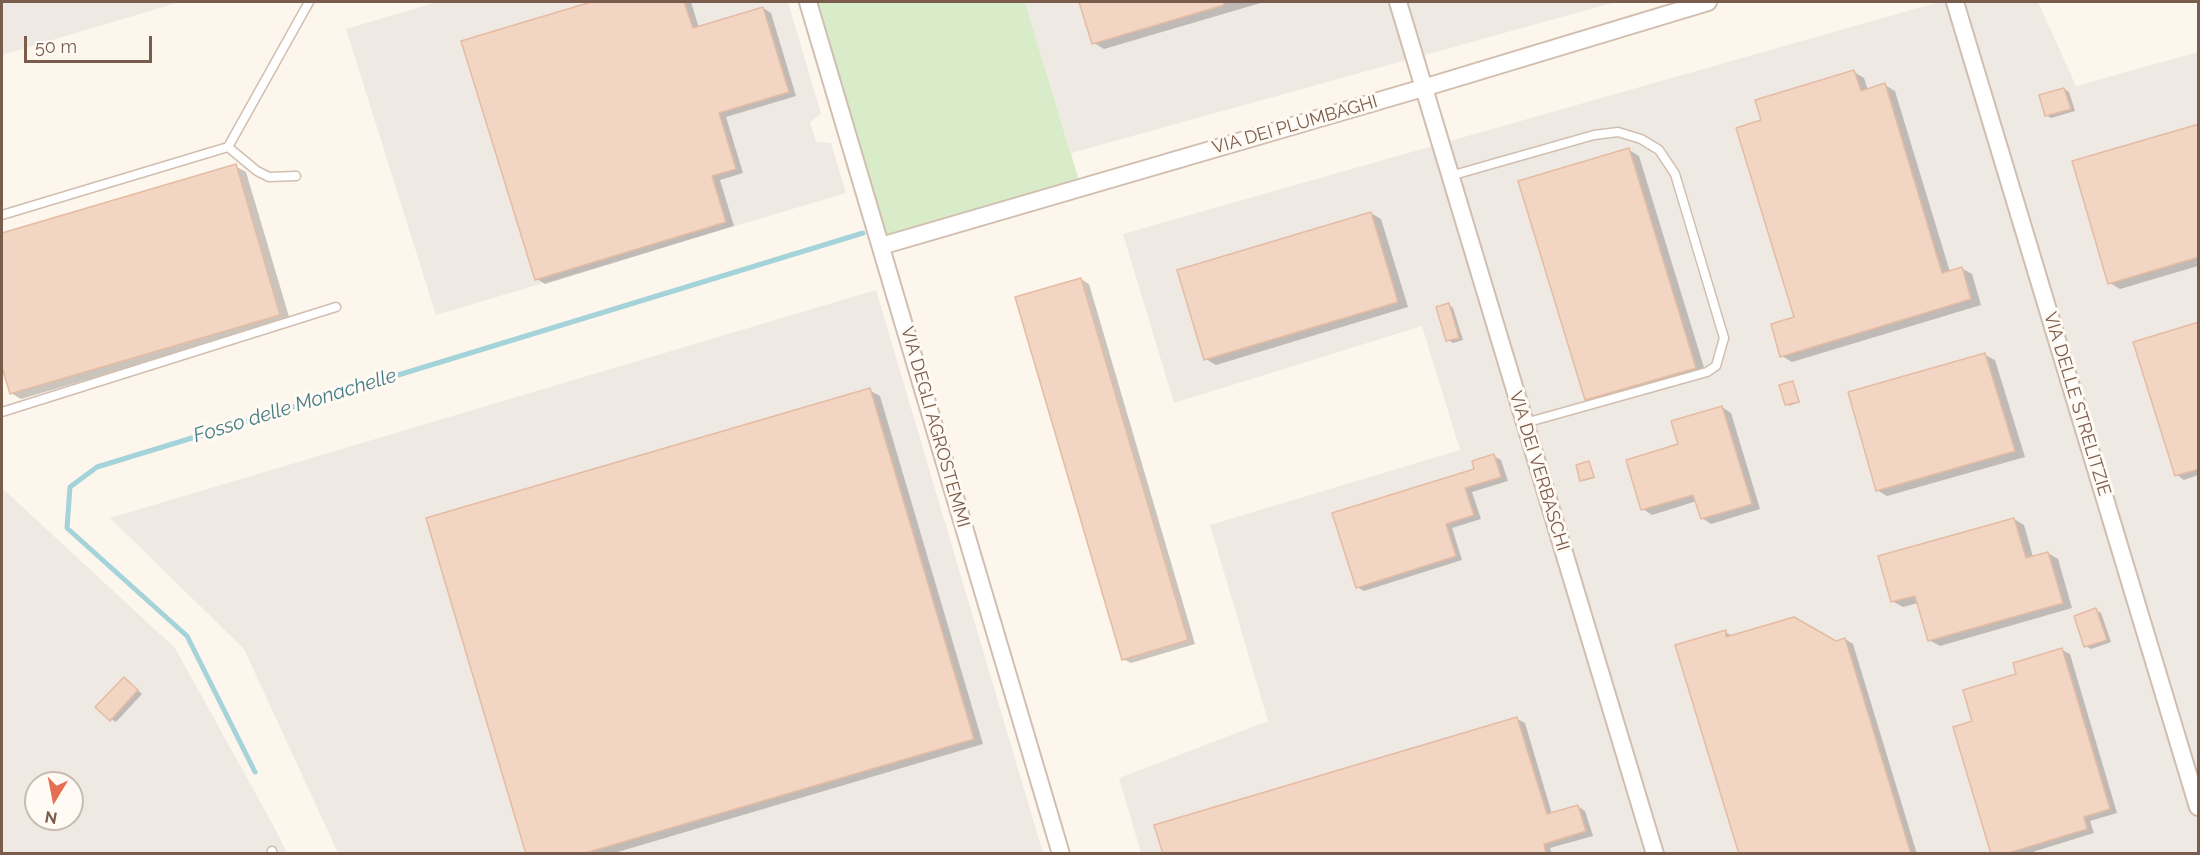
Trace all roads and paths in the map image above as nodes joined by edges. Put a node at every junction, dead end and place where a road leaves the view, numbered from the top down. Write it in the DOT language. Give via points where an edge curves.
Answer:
graph roads {
  1 [pos="309,2"];
  2 [pos="808,2"];
  3 [pos="1398,2"];
  4 [pos="1708,2"];
  5 [pos="1955,2"];
  6 [pos="1423,88"];
  7 [pos="228,147"];
  8 [pos="296,176"];
  9 [pos="1450,176"];
  10 [pos="2,215"];
  11 [pos="881,246"];
  12 [pos="336,307"];
  13 [pos="2,412"];
  14 [pos="1525,423"];
  15 [pos="2199,807"];
  16 [pos="1061,854"];
  17 [pos="1654,854"];
  1 -- 7 [label="lane"];
  2 -- 11 [label="street, VIA DEGLI AGROSTEMMI"];
  3 -- 6 [label="street, VIA DEI VERBASCHI"];
  4 -- 6 [label="street, VIA DEI PLUMBAGHI"];
  5 -- 15 [label="street, VIA DELLE STRELITZIE"];
  6 -- 9 [label="street, VIA DEI VERBASCHI"];
  6 -- 11 [label="street, VIA DEI PLUMBAGHI"];
  7 -- 8 [label="lane" via="269,177"];
  7 -- 10 [label="lane"];
  9 -- 14 [label="street, VIA DEI VERBASCHI"];
  9 -- 14 [label="lane" via="1594,135 1618,132 1659,150 1675,174 1724,338 1716,366 1707,372"];
  11 -- 16 [label="street, VIA DEGLI AGROSTEMMI"];
  12 -- 13 [label="lane"];
  14 -- 17 [label="street, VIA DEI VERBASCHI"];
}
